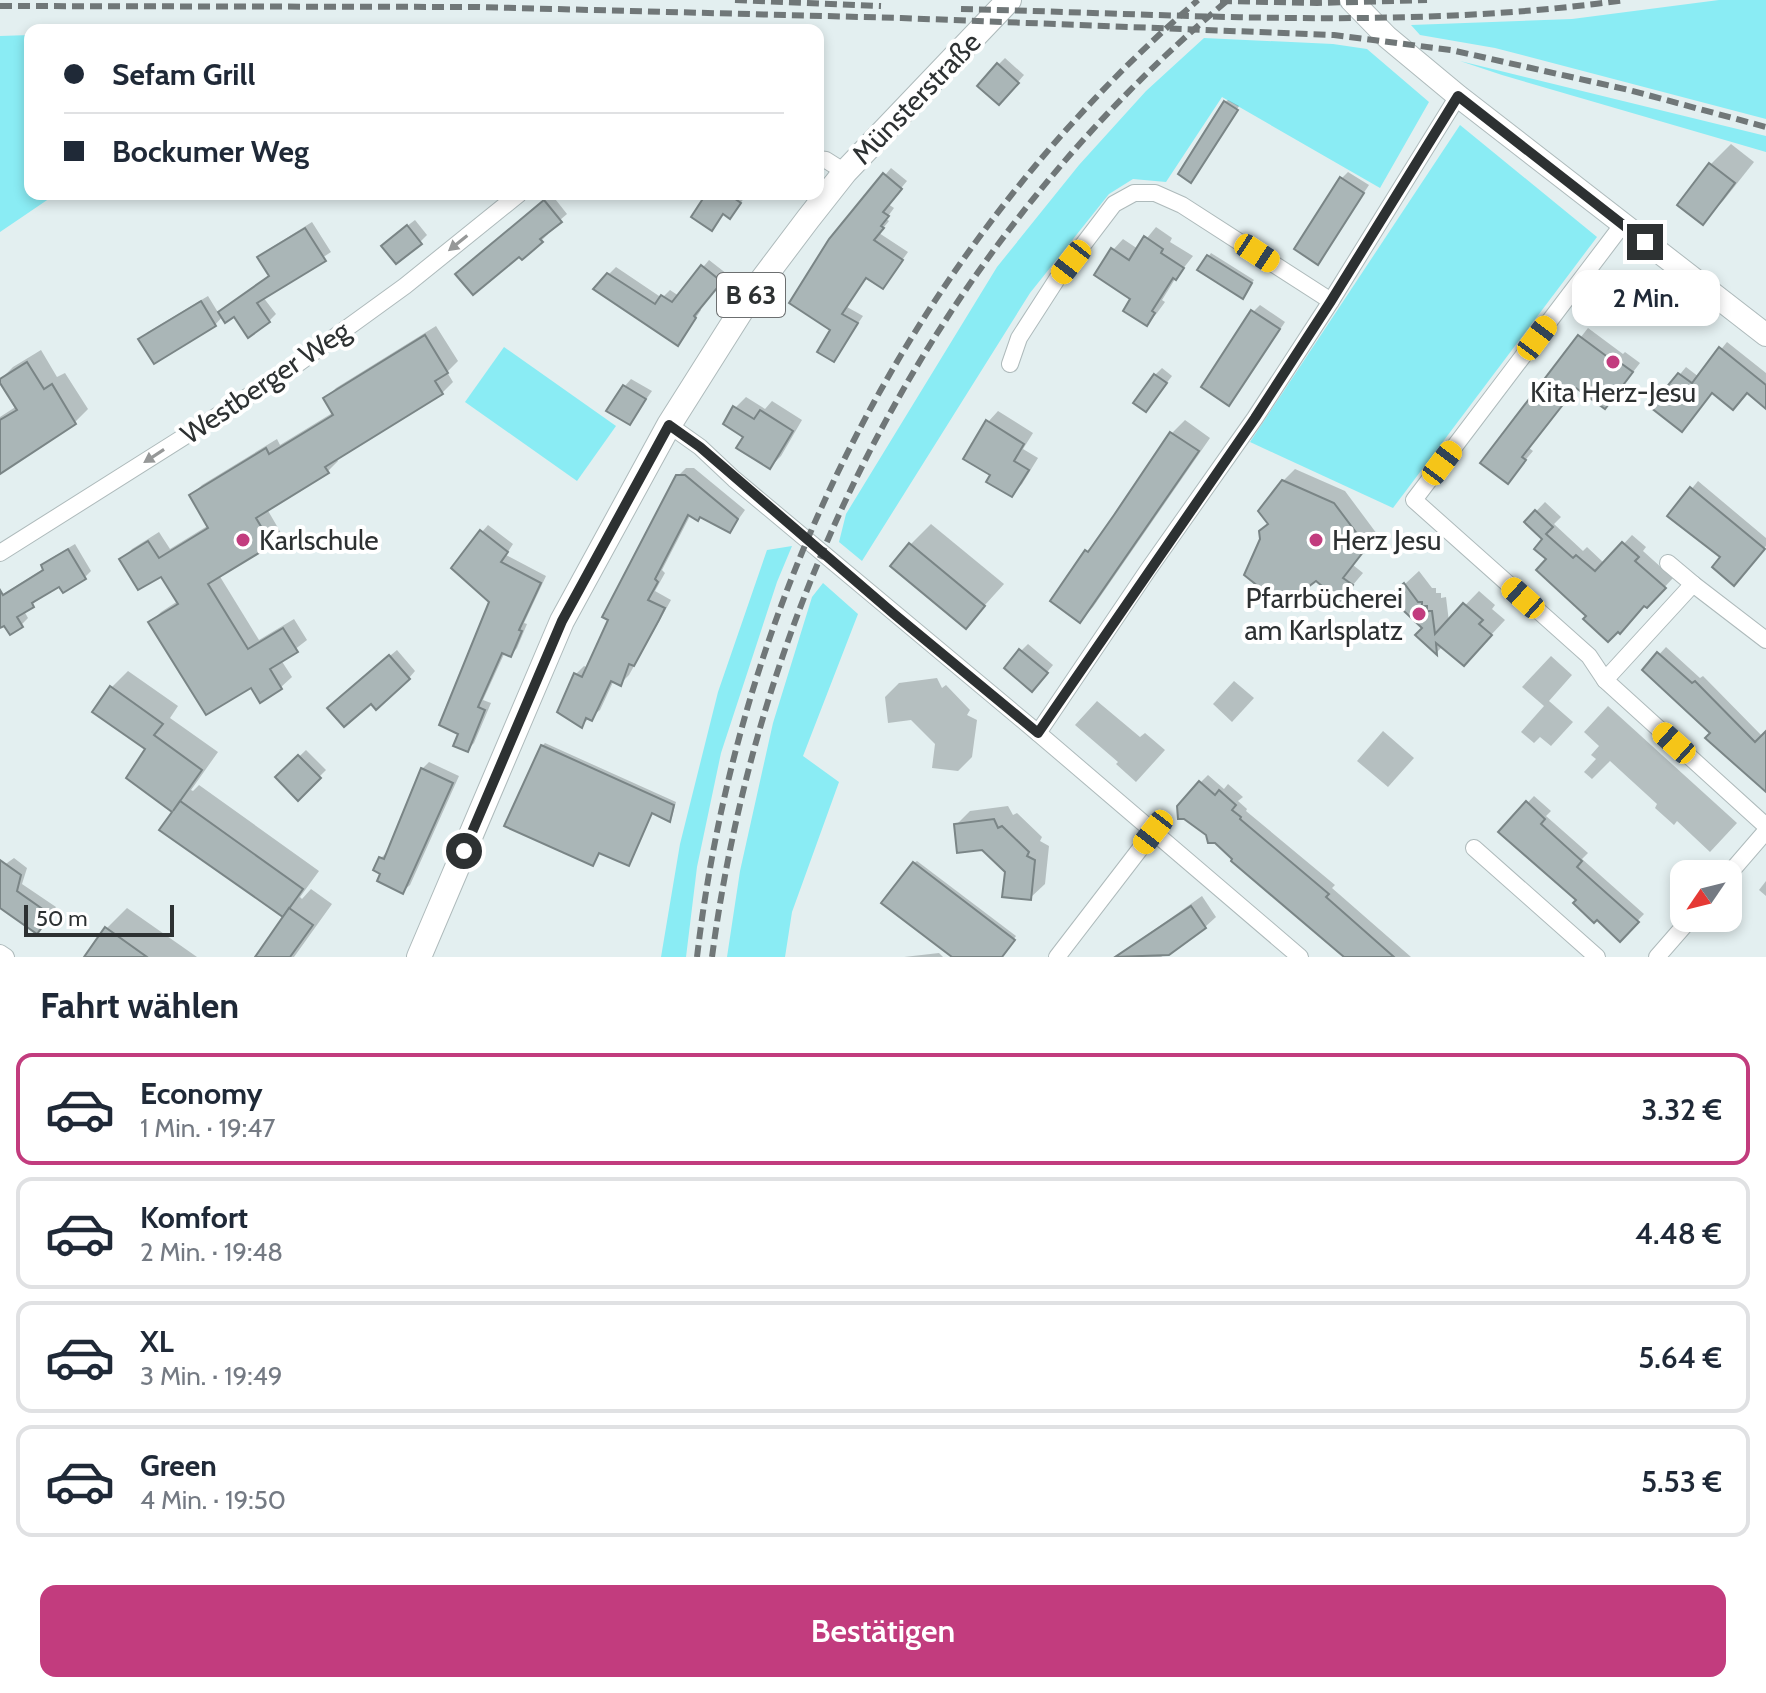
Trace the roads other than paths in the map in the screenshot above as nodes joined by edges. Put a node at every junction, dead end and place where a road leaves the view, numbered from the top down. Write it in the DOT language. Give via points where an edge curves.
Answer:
graph roads {
  1 [pos="1009,0"];
  2 [pos="1351,0"];
  3 [pos="1458,96"];
  4 [pos="824,160"];
  5 [pos="845,172"];
  6 [pos="824,199"];
  7 [pos="512,200"];
  8 [pos="824,200"];
  9 [pos="1623,224"];
  10 [pos="1331,301"];
  11 [pos="1766,335"];
  12 [pos="1010,364"];
  13 [pos="669,425"];
  14 [pos="0,553"];
  15 [pos="1668,563"];
  16 [pos="1693,584"];
  17 [pos="1766,640"];
  18 [pos="1605,680"];
  19 [pos="1038,733"];
  20 [pos="1766,828"];
  21 [pos="1153,832"];
  22 [pos="1474,848"];
  23 [pos="1740,860"];
  24 [pos="1679,932"];
  25 [pos="0,953"];
  26 [pos="6,957"];
  27 [pos="419,957"];
  28 [pos="1057,957"];
  29 [pos="1300,957"];
  30 [pos="1597,957"];
  31 [pos="1657,957"];
  1 -- 5 [label="main road, Münsterstraße / B 63"];
  2 -- 3 [label="main road"];
  3 -- 9 [label="main road"];
  3 -- 10 [label="street"];
  4 -- 5 [label="street"];
  5 -- 6 [label="main road, Münsterstraße / B 63"];
  7 -- 14 [label="street, Westberger Weg, one-way" via="285,373"];
  8 -- 13 [label="main road, Münsterstraße / B 63" via="753,292"];
  9 -- 11 [label="main road"];
  9 -- 18 [label="street" via="1414,500 1589,656"];
  10 -- 12 [label="street" via="1182,205 1155,193 1134,193 1114,204 1057,279 1019,338"];
  10 -- 19 [label="street"];
  13 -- 19 [label="street"];
  13 -- 27 [label="main road, Münsterstraße / B 63" via="562,621"];
  15 -- 16 [label="street"];
  16 -- 17 [label="street"];
  16 -- 18 [label="street"];
  18 -- 20 [label="street"];
  19 -- 21 [label="street"];
  20 -- 23 [label="street"];
  21 -- 28 [label="street"];
  21 -- 29 [label="street"];
  22 -- 30 [label="street"];
  24 -- 31 [label="street"];
  25 -- 26 [label="street"];
}
